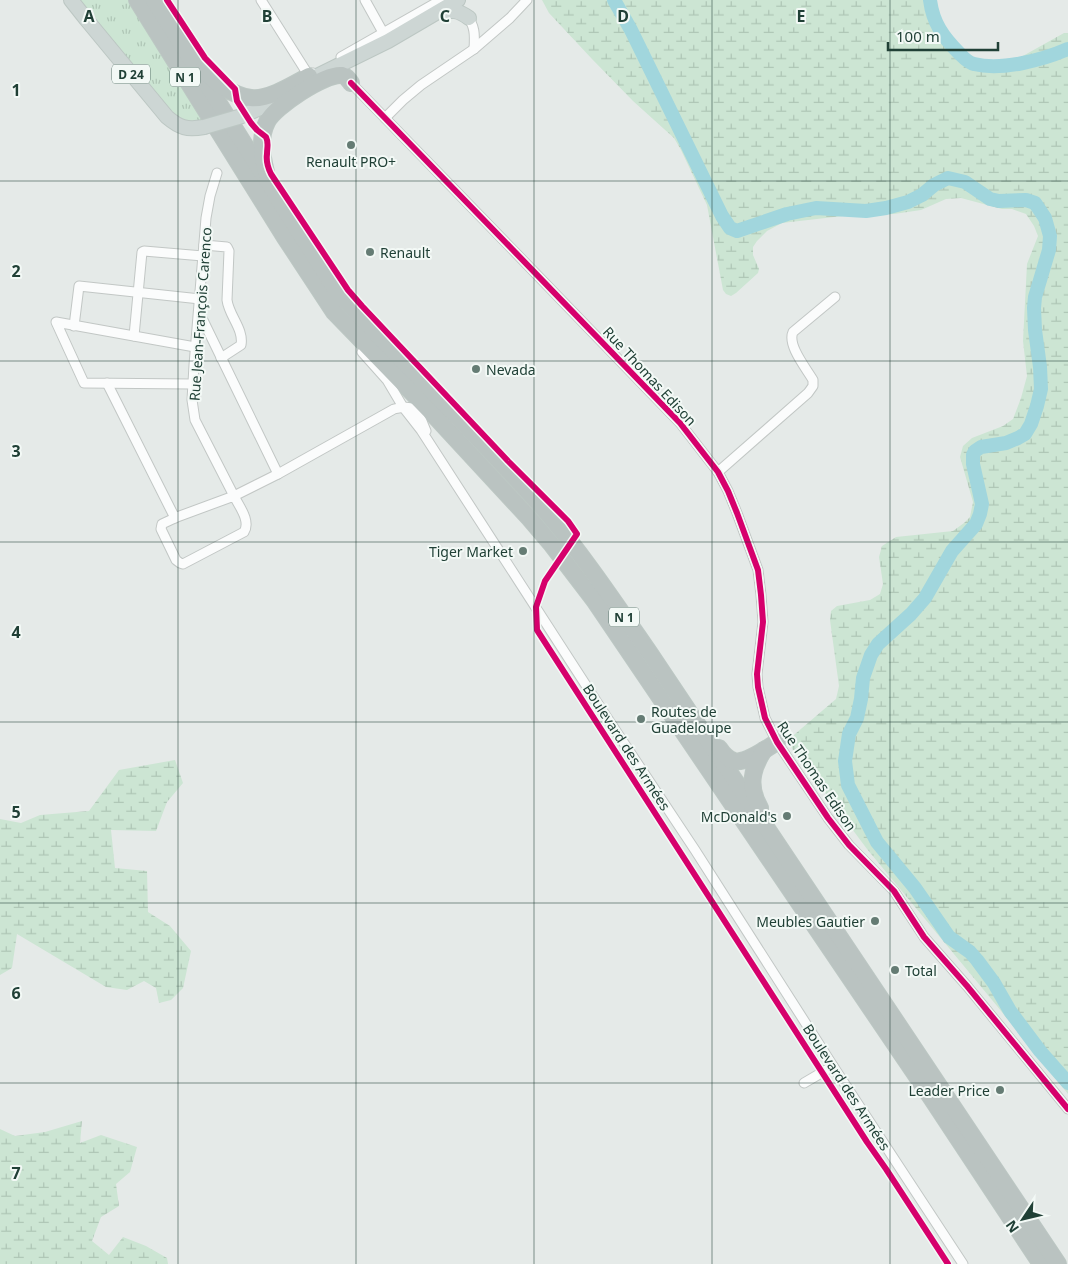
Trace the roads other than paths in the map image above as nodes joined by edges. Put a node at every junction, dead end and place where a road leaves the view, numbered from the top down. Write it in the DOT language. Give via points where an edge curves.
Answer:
graph roads {
  1 [pos="72,0"];
  2 [pos="137,0"];
  3 [pos="155,0"];
  4 [pos="261,0"];
  5 [pos="365,0"];
  6 [pos="458,0"];
  7 [pos="527,0"];
  8 [pos="440,6"];
  9 [pos="469,18"];
  10 [pos="386,37"];
  11 [pos="474,49"];
  12 [pos="309,76"];
  13 [pos="351,82"];
  14 [pos="385,118"];
  15 [pos="217,173"];
  16 [pos="268,182"];
  17 [pos="284,236"];
  18 [pos="204,245"];
  19 [pos="202,256"];
  20 [pos="138,292"];
  21 [pos="835,297"];
  22 [pos="200,299"];
  23 [pos="199,311"];
  24 [pos="74,326"];
  25 [pos="134,336"];
  26 [pos="195,347"];
  27 [pos="221,358"];
  28 [pos="107,383"];
  29 [pos="192,384"];
  30 [pos="403,407"];
  31 [pos="718,472"];
  32 [pos="278,474"];
  33 [pos="234,496"];
  34 [pos="175,518"];
  35 [pos="653,658"];
  36 [pos="770,746"];
  37 [pos="798,875"];
  38 [pos="809,904"];
  39 [pos="873,968"];
  40 [pos="853,1000"];
  41 [pos="912,1021"];
  42 [pos="879,1040"];
  43 [pos="832,1066"];
  44 [pos="804,1083"];
  45 [pos="924,1087"];
  46 [pos="1068,1108"];
  47 [pos="963,1122"];
  48 [pos="963,1264"];
  49 [pos="1042,1264"];
  50 [pos="1058,1264"];
  1 -- 10 [label="main road, D 24, bridge" via="168,117 177,125 190,128 204,127 260,108"];
  2 -- 17 [label="highway, N 1"];
  3 -- 12 [label="highway" via="205,72 236,94 262,97"];
  3 -- 16 [label="highway, N 1"];
  4 -- 12 [label="street"];
  5 -- 10 [label="street"];
  6 -- 8 [label="main road, D 24"];
  6 -- 9 [label="street"];
  7 -- 11 [label="street"];
  8 -- 9 [label="main road"];
  8 -- 10 [label="main road, D 24"];
  9 -- 11 [label="street" via="474,27"];
  10 -- 12 [label="street, D 24"];
  11 -- 14 [label="street" via="421,85"];
  13 -- 14 [label="street, Rue Thomas Edison"];
  13 -- 16 [label="highway" via="341,75 334,76 292,98 274,113 267,122 262,146"];
  14 -- 31 [label="street, Rue Thomas Edison" via="680,424"];
  15 -- 18 [label="street, Rue Jean-François Carenco" via="206,218"];
  16 -- 35 [label="highway, N 1" via="335,289 542,507"];
  17 -- 30 [label="street, Boulevard des Armées" via="311,290 331,319 388,380"];
  17 -- 38 [label="highway, N 1" via="334,312 493,479 572,571"];
  18 -- 19 [label="street, Rue Jean-François Carenco"];
  18 -- 27 [label="street" via="227,247 229,251 228,307 242,338 241,345"];
  19 -- 20 [label="street" via="142,252"];
  19 -- 22 [label="street, Rue Jean-François Carenco"];
  20 -- 22 [label="street"];
  20 -- 24 [label="street" via="79,286"];
  20 -- 25 [label="street"];
  21 -- 31 [label="street" via="791,337 813,386"];
  22 -- 23 [label="street, Rue Jean-François Carenco"];
  23 -- 26 [label="street, Rue Jean-François Carenco"];
  23 -- 27 [label="street"];
  24 -- 25 [label="street"];
  24 -- 28 [label="street" via="56,322 84,383"];
  25 -- 26 [label="street"];
  26 -- 29 [label="street, Rue Jean-François Carenco"];
  27 -- 32 [label="street"];
  28 -- 29 [label="street"];
  28 -- 34 [label="street"];
  29 -- 33 [label="street, Rue Jean-François Carenco" via="195,420"];
  30 -- 32 [label="street"];
  30 -- 43 [label="street, Boulevard des Armées" via="695,850"];
  31 -- 36 [label="street, Rue Thomas Edison" via="758,570 763,622 757,674"];
  32 -- 33 [label="street"];
  33 -- 34 [label="street"];
  33 -- 34 [label="street, Rue Jean-François Carenco" via="246,520 244,532 183,564 176,560 161,529 162,524"];
  35 -- 36 [label="highway" via="669,675 722,754 734,761 742,761"];
  35 -- 37 [label="highway, N 1"];
  36 -- 37 [label="highway" via="756,762 752,784 754,797"];
  36 -- 46 [label="street, Rue Thomas Edison" via="849,846 894,891 924,937"];
  37 -- 38 [label="highway, N 1"];
  38 -- 39 [label="highway"];
  38 -- 40 [label="highway" via="852,991"];
  38 -- 45 [label="highway, N 1"];
  38 -- 47 [label="highway, N 1"];
  41 -- 47 [label="highway" via="914,1036 946,1086"];
  42 -- 45 [label="highway"];
  43 -- 44 [label="street"];
  43 -- 48 [label="street, Boulevard des Armées"];
  45 -- 49 [label="highway, N 1"];
  47 -- 50 [label="highway, N 1"];
}
